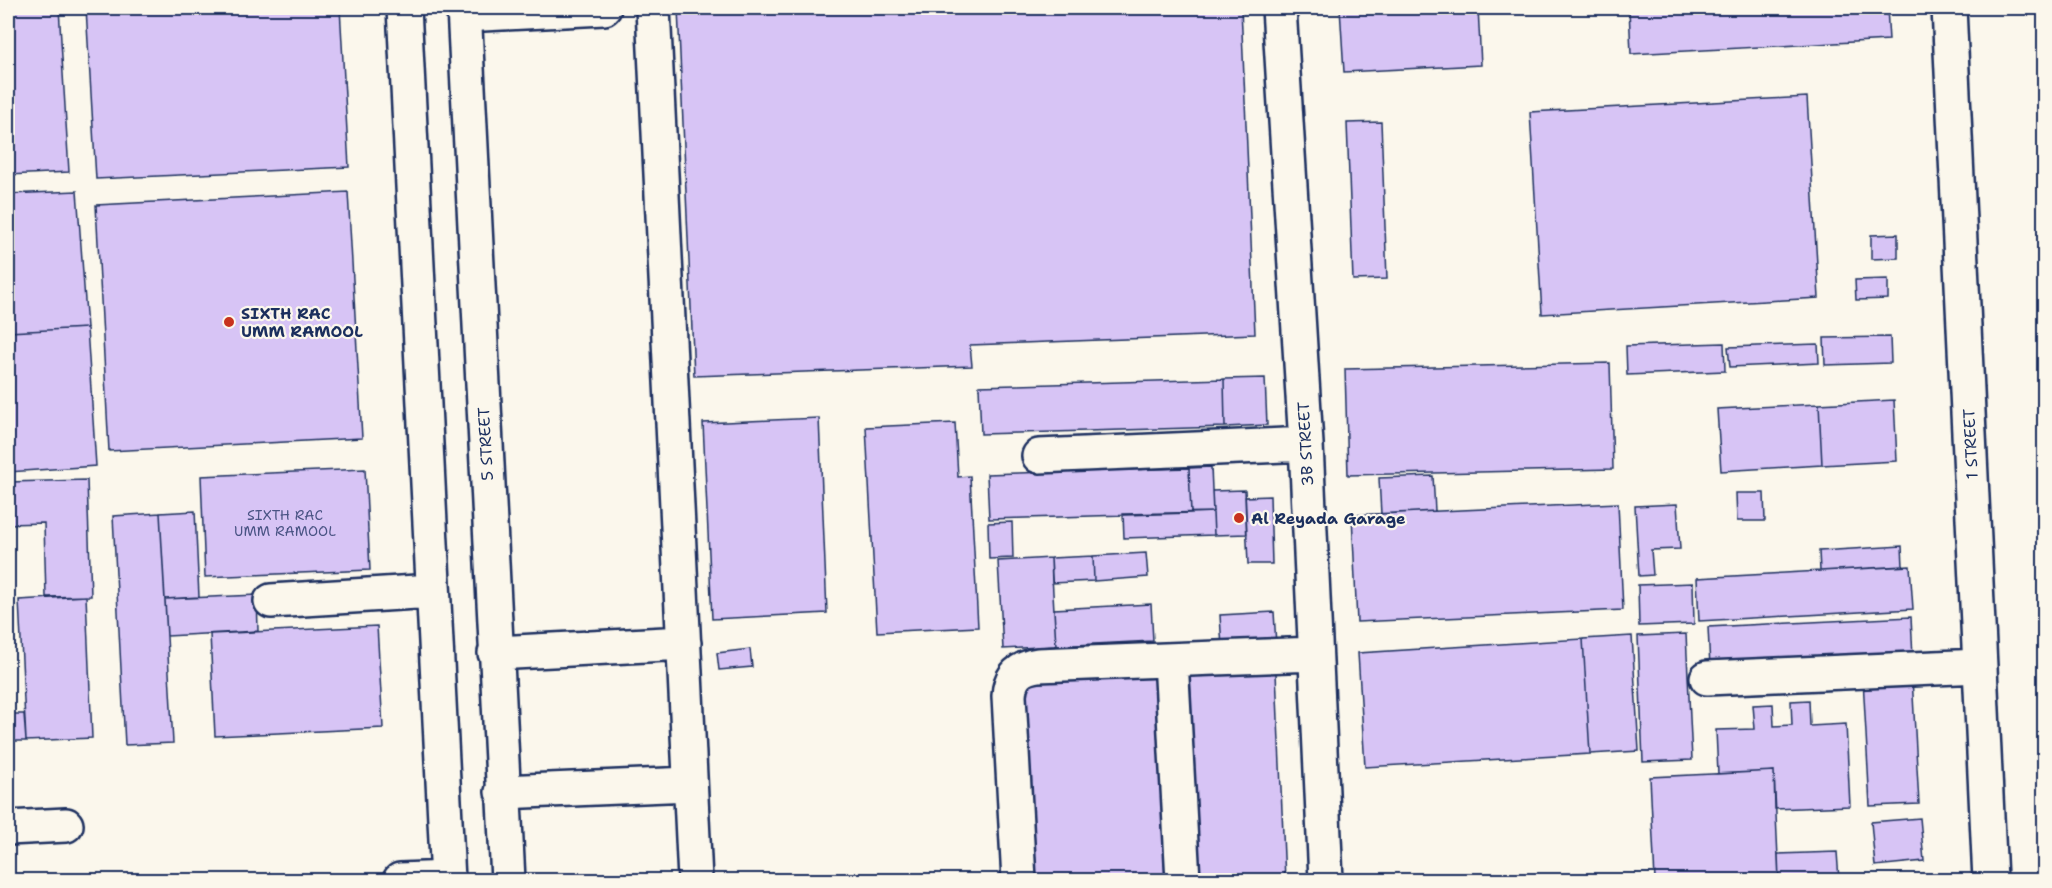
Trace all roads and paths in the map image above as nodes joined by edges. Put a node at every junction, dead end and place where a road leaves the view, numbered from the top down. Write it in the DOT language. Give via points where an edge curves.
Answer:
graph roads {
  1 [pos="404,8"];
  2 [pos="604,8"];
  3 [pos="653,8"];
  4 [pos="1279,8"];
  5 [pos="1949,8"];
  6 [pos="464,11"];
  7 [pos="1306,444"];
  8 [pos="1039,456"];
  9 [pos="433,591"];
  10 [pos="271,601"];
  11 [pos="684,643"];
  12 [pos="495,653"];
  13 [pos="1315,654"];
  14 [pos="1171,660"];
  15 [pos="1980,666"];
  16 [pos="1707,678"];
  17 [pos="690,784"];
  18 [pos="502,792"];
  19 [pos="66,825"];
  20 [pos="8,828"];
  21 [pos="448,879"];
  22 [pos="400,880"];
  23 [pos="508,880"];
  24 [pos="695,880"];
  25 [pos="1019,880"];
  26 [pos="1183,880"];
  27 [pos="1326,880"];
  28 [pos="1990,880"];
  1 -- 9 [label="street"];
  2 -- 6 [label="street"];
  3 -- 11 [label="street"];
  4 -- 7 [label="street, 3B STREET"];
  5 -- 15 [label="street, 1 STREET"];
  6 -- 12 [label="street, 5 STREET"];
  7 -- 8 [label="street"];
  7 -- 13 [label="street, 3B STREET"];
  9 -- 10 [label="street"];
  9 -- 21 [label="street"];
  11 -- 12 [label="street"];
  11 -- 17 [label="street"];
  12 -- 18 [label="street, 5 STREET"];
  13 -- 14 [label="street"];
  13 -- 27 [label="street, 3B STREET"];
  14 -- 25 [label="street" via="1038,665 1016,673 1009,696"];
  14 -- 26 [label="street"];
  15 -- 16 [label="street"];
  15 -- 28 [label="street, 1 STREET"];
  17 -- 18 [label="street"];
  17 -- 24 [label="street"];
  18 -- 23 [label="street, 5 STREET"];
  19 -- 20 [label="street"];
  21 -- 22 [label="street"];
}
